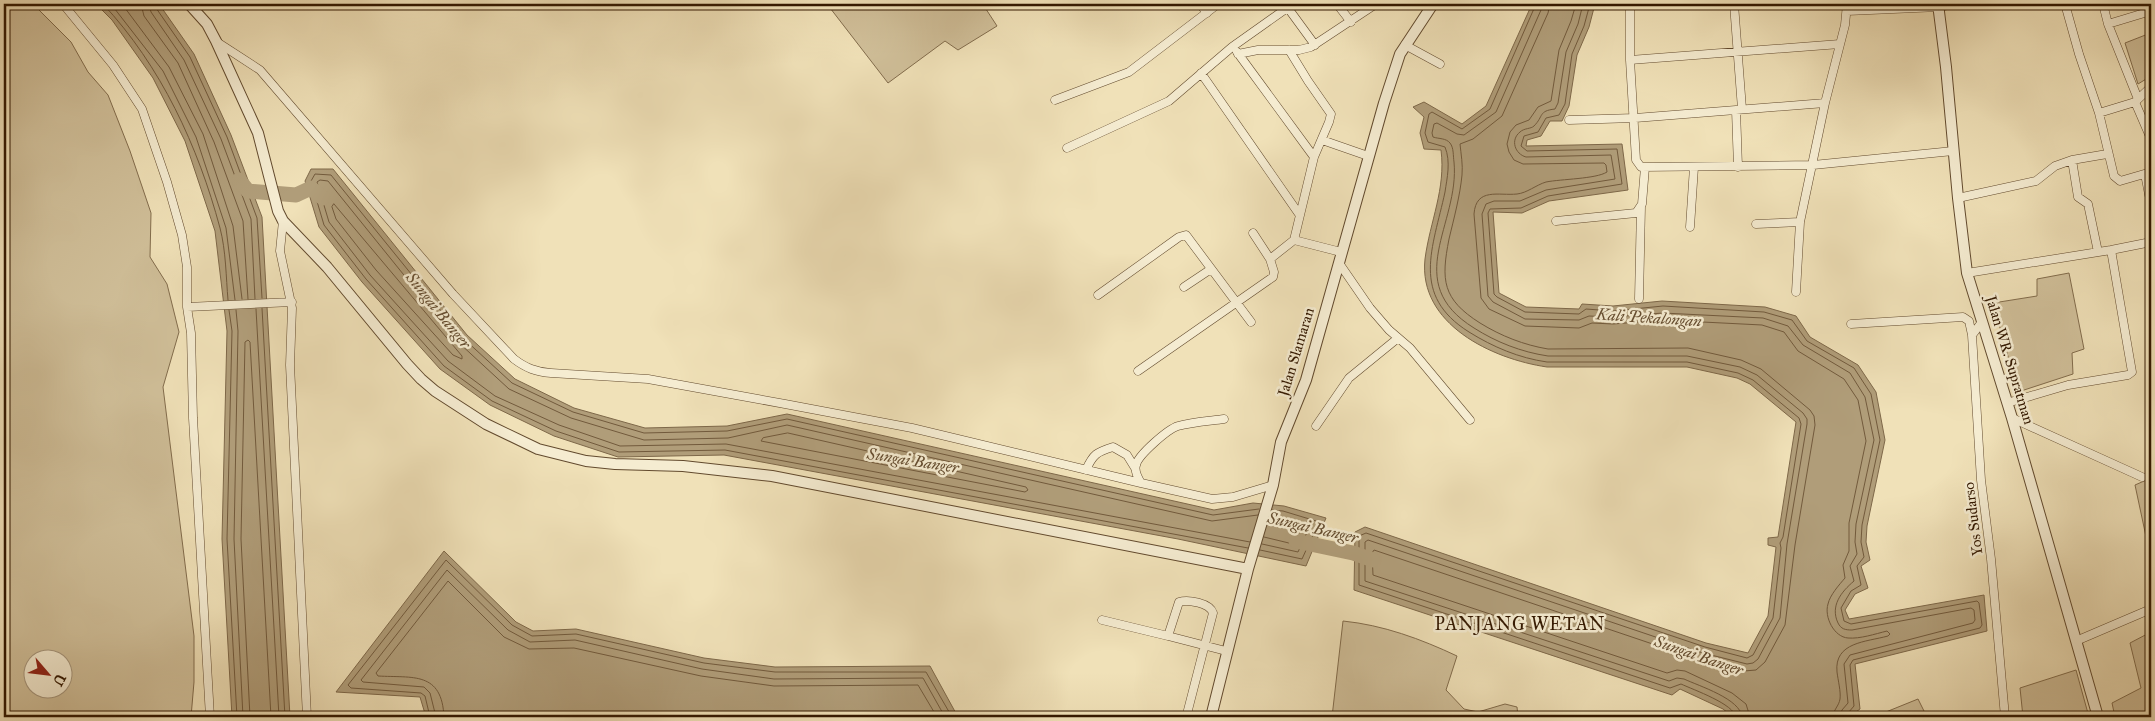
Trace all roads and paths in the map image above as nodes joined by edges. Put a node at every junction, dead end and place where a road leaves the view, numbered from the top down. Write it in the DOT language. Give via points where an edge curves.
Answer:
graph roads {
  1 [pos="63,4"];
  2 [pos="190,4"];
  3 [pos="1200,4"];
  4 [pos="1218,4"];
  5 [pos="1337,4"];
  6 [pos="1376,4"];
  7 [pos="1433,4"];
  8 [pos="1630,4"];
  9 [pos="1734,4"];
  10 [pos="2065,4"];
  11 [pos="2102,4"];
  12 [pos="1944,5"];
  13 [pos="1286,6"];
  14 [pos="1847,7"];
  15 [pos="2151,11"];
  16 [pos="1207,12"];
  17 [pos="1351,22"];
  18 [pos="2108,24"];
  19 [pos="216,41"];
  20 [pos="1840,44"];
  21 [pos="1315,45"];
  22 [pos="1405,45"];
  23 [pos="1232,47"];
  24 [pos="1289,50"];
  25 [pos="1738,53"];
  26 [pos="1238,54"];
  27 [pos="1630,60"];
  28 [pos="1440,64"];
  29 [pos="1201,73"];
  30 [pos="2151,87"];
  31 [pos="1055,100"];
  32 [pos="2137,101"];
  33 [pos="1825,102"];
  34 [pos="1739,110"];
  35 [pos="2099,113"];
  36 [pos="1635,118"];
  37 [pos="1569,120"];
  38 [pos="2151,139"];
  39 [pos="1322,140"];
  40 [pos="1067,148"];
  41 [pos="1953,151"];
  42 [pos="2107,154"];
  43 [pos="1368,156"];
  44 [pos="1314,157"];
  45 [pos="2072,160"];
  46 [pos="1813,165"];
  47 [pos="1644,167"];
  48 [pos="1694,167"];
  49 [pos="1738,167"];
  50 [pos="2148,173"];
  51 [pos="1958,198"];
  52 [pos="2151,205"];
  53 [pos="1641,206"];
  54 [pos="1299,214"];
  55 [pos="283,221"];
  56 [pos="1556,221"];
  57 [pos="1800,222"];
  58 [pos="1756,224"];
  59 [pos="1690,227"];
  60 [pos="1253,233"];
  61 [pos="1294,240"];
  62 [pos="2151,242"];
  63 [pos="2112,250"];
  64 [pos="1341,252"];
  65 [pos="2098,252"];
  66 [pos="1270,259"];
  67 [pos="1339,263"];
  68 [pos="1211,269"];
  69 [pos="1967,273"];
  70 [pos="1184,287"];
  71 [pos="1796,292"];
  72 [pos="1098,295"];
  73 [pos="1639,299"];
  74 [pos="290,302"];
  75 [pos="1237,303"];
  76 [pos="189,307"];
  77 [pos="1251,322"];
  78 [pos="1982,322"];
  79 [pos="1851,324"];
  80 [pos="1972,335"];
  81 [pos="1398,338"];
  82 [pos="1138,371"];
  83 [pos="2007,403"];
  84 [pos="2012,418"];
  85 [pos="1224,419"];
  86 [pos="1470,420"];
  87 [pos="1316,426"];
  88 [pos="1135,468"];
  89 [pos="1086,470"];
  90 [pos="2142,477"];
  91 [pos="1141,483"];
  92 [pos="1273,485"];
  93 [pos="1248,570"];
  94 [pos="2151,610"];
  95 [pos="1102,620"];
  96 [pos="1168,636"];
  97 [pos="2076,640"];
  98 [pos="1205,646"];
  99 [pos="1226,652"];
  100 [pos="1188,710"];
  101 [pos="210,717"];
  102 [pos="308,717"];
  103 [pos="1211,717"];
  104 [pos="2005,717"];
  105 [pos="2098,717"];
  1 -- 76 [label="street" via="113,65 142,109 182,235"];
  2 -- 19 [label="street"];
  3 -- 16 [label="street"];
  4 -- 16 [label="street"];
  5 -- 17 [label="street"];
  6 -- 17 [label="street"];
  7 -- 22 [label="street, Jalan Slamaran"];
  8 -- 27 [label="street"];
  9 -- 25 [label="street"];
  10 -- 35 [label="street"];
  11 -- 18 [label="street"];
  12 -- 14 [label="street"];
  12 -- 41 [label="street, Jalan WR. Supratman"];
  13 -- 21 [label="street"];
  13 -- 23 [label="street"];
  14 -- 20 [label="street"];
  15 -- 18 [label="street"];
  16 -- 31 [label="street" via="1130,72"];
  17 -- 21 [label="street"];
  18 -- 32 [label="street"];
  19 -- 55 [label="street" via="258,133"];
  19 -- 89 [label="street" via="260,70 453,294 524,367 536,372 648,379 785,404 912,428"];
  20 -- 25 [label="street"];
  20 -- 33 [label="street"];
  21 -- 24 [label="street"];
  22 -- 28 [label="street"];
  22 -- 43 [label="street, Jalan Slamaran"];
  23 -- 26 [label="street"];
  23 -- 29 [label="street"];
  24 -- 26 [label="street"];
  24 -- 39 [label="street" via="1331,112"];
  25 -- 27 [label="street"];
  25 -- 34 [label="street"];
  26 -- 44 [label="street"];
  27 -- 36 [label="street"];
  29 -- 40 [label="street" via="1168,101"];
  29 -- 54 [label="street"];
  30 -- 32 [label="street"];
  32 -- 35 [label="street"];
  32 -- 38 [label="street"];
  33 -- 34 [label="street"];
  33 -- 46 [label="street"];
  34 -- 36 [label="street"];
  34 -- 49 [label="street"];
  35 -- 42 [label="street"];
  36 -- 37 [label="street"];
  36 -- 47 [label="street" via="1637,162"];
  39 -- 43 [label="street"];
  39 -- 44 [label="street"];
  41 -- 46 [label="street"];
  41 -- 51 [label="street, Jalan WR. Supratman"];
  42 -- 45 [label="street"];
  42 -- 50 [label="street" via="2114,176 2120,181"];
  43 -- 64 [label="street, Jalan Slamaran"];
  44 -- 54 [label="street"];
  45 -- 51 [label="street" via="2054,166 2036,182"];
  45 -- 65 [label="street" via="2078,198 2088,204"];
  46 -- 49 [label="street"];
  46 -- 57 [label="street"];
  47 -- 48 [label="street"];
  47 -- 53 [label="street"];
  48 -- 49 [label="street"];
  48 -- 59 [label="street"];
  50 -- 52 [label="street"];
  51 -- 69 [label="street, Jalan WR. Supratman"];
  53 -- 56 [label="street" via="1634,214"];
  53 -- 73 [label="street"];
  54 -- 61 [label="street"];
  55 -- 74 [label="street" via="280,251"];
  55 -- 93 [label="street" via="327,267 407,364 435,391 486,424 538,449 586,461 682,466 772,476"];
  57 -- 58 [label="street"];
  57 -- 71 [label="street"];
  60 -- 66 [label="street"];
  61 -- 64 [label="street"];
  61 -- 66 [label="street"];
  62 -- 63 [label="street"];
  63 -- 65 [label="street"];
  63 -- 83 [label="street" via="2132,372 2068,384"];
  64 -- 67 [label="street, Jalan Slamaran"];
  65 -- 69 [label="street"];
  66 -- 75 [label="street" via="1274,276"];
  67 -- 81 [label="street" via="1370,308"];
  67 -- 92 [label="street, Jalan Slamaran" via="1306,380 1281,442"];
  68 -- 70 [label="street"];
  68 -- 72 [label="street" via="1192,240 1184,234"];
  68 -- 75 [label="street"];
  69 -- 78 [label="street, Jalan WR. Supratman"];
  74 -- 76 [label="street"];
  74 -- 102 [label="street" via="290,366"];
  75 -- 77 [label="street"];
  75 -- 82 [label="street"];
  76 -- 101 [label="street"];
  78 -- 80 [label="street"];
  78 -- 83 [label="street, Jalan WR. Supratman"];
  79 -- 80 [label="street" via="1963,317 1970,322"];
  80 -- 104 [label="street, Yos Sudarso" via="1981,480"];
  81 -- 86 [label="street"];
  81 -- 87 [label="street" via="1349,378"];
  83 -- 84 [label="street, Jalan WR. Supratman"];
  84 -- 90 [label="street"];
  84 -- 97 [label="street, Jalan WR. Supratman"];
  85 -- 88 [label="street" via="1176,426 1142,454"];
  88 -- 89 [label="street" via="1127,455 1113,447 1097,452"];
  88 -- 91 [label="street"];
  89 -- 91 [label="street"];
  91 -- 92 [label="street" via="1212,499 1233,497"];
  92 -- 93 [label="street, Jalan Slamaran"];
  93 -- 99 [label="street, Jalan Slamaran"];
  94 -- 97 [label="street"];
  95 -- 96 [label="street"];
  96 -- 98 [label="street"];
  96 -- 98 [label="street" via="1179,602 1185,600 1200,604 1212,609 1213,613"];
  97 -- 105 [label="street, Jalan WR. Supratman"];
  98 -- 99 [label="street"];
  98 -- 100 [label="street"];
  99 -- 103 [label="street, Jalan Slamaran"];
}
